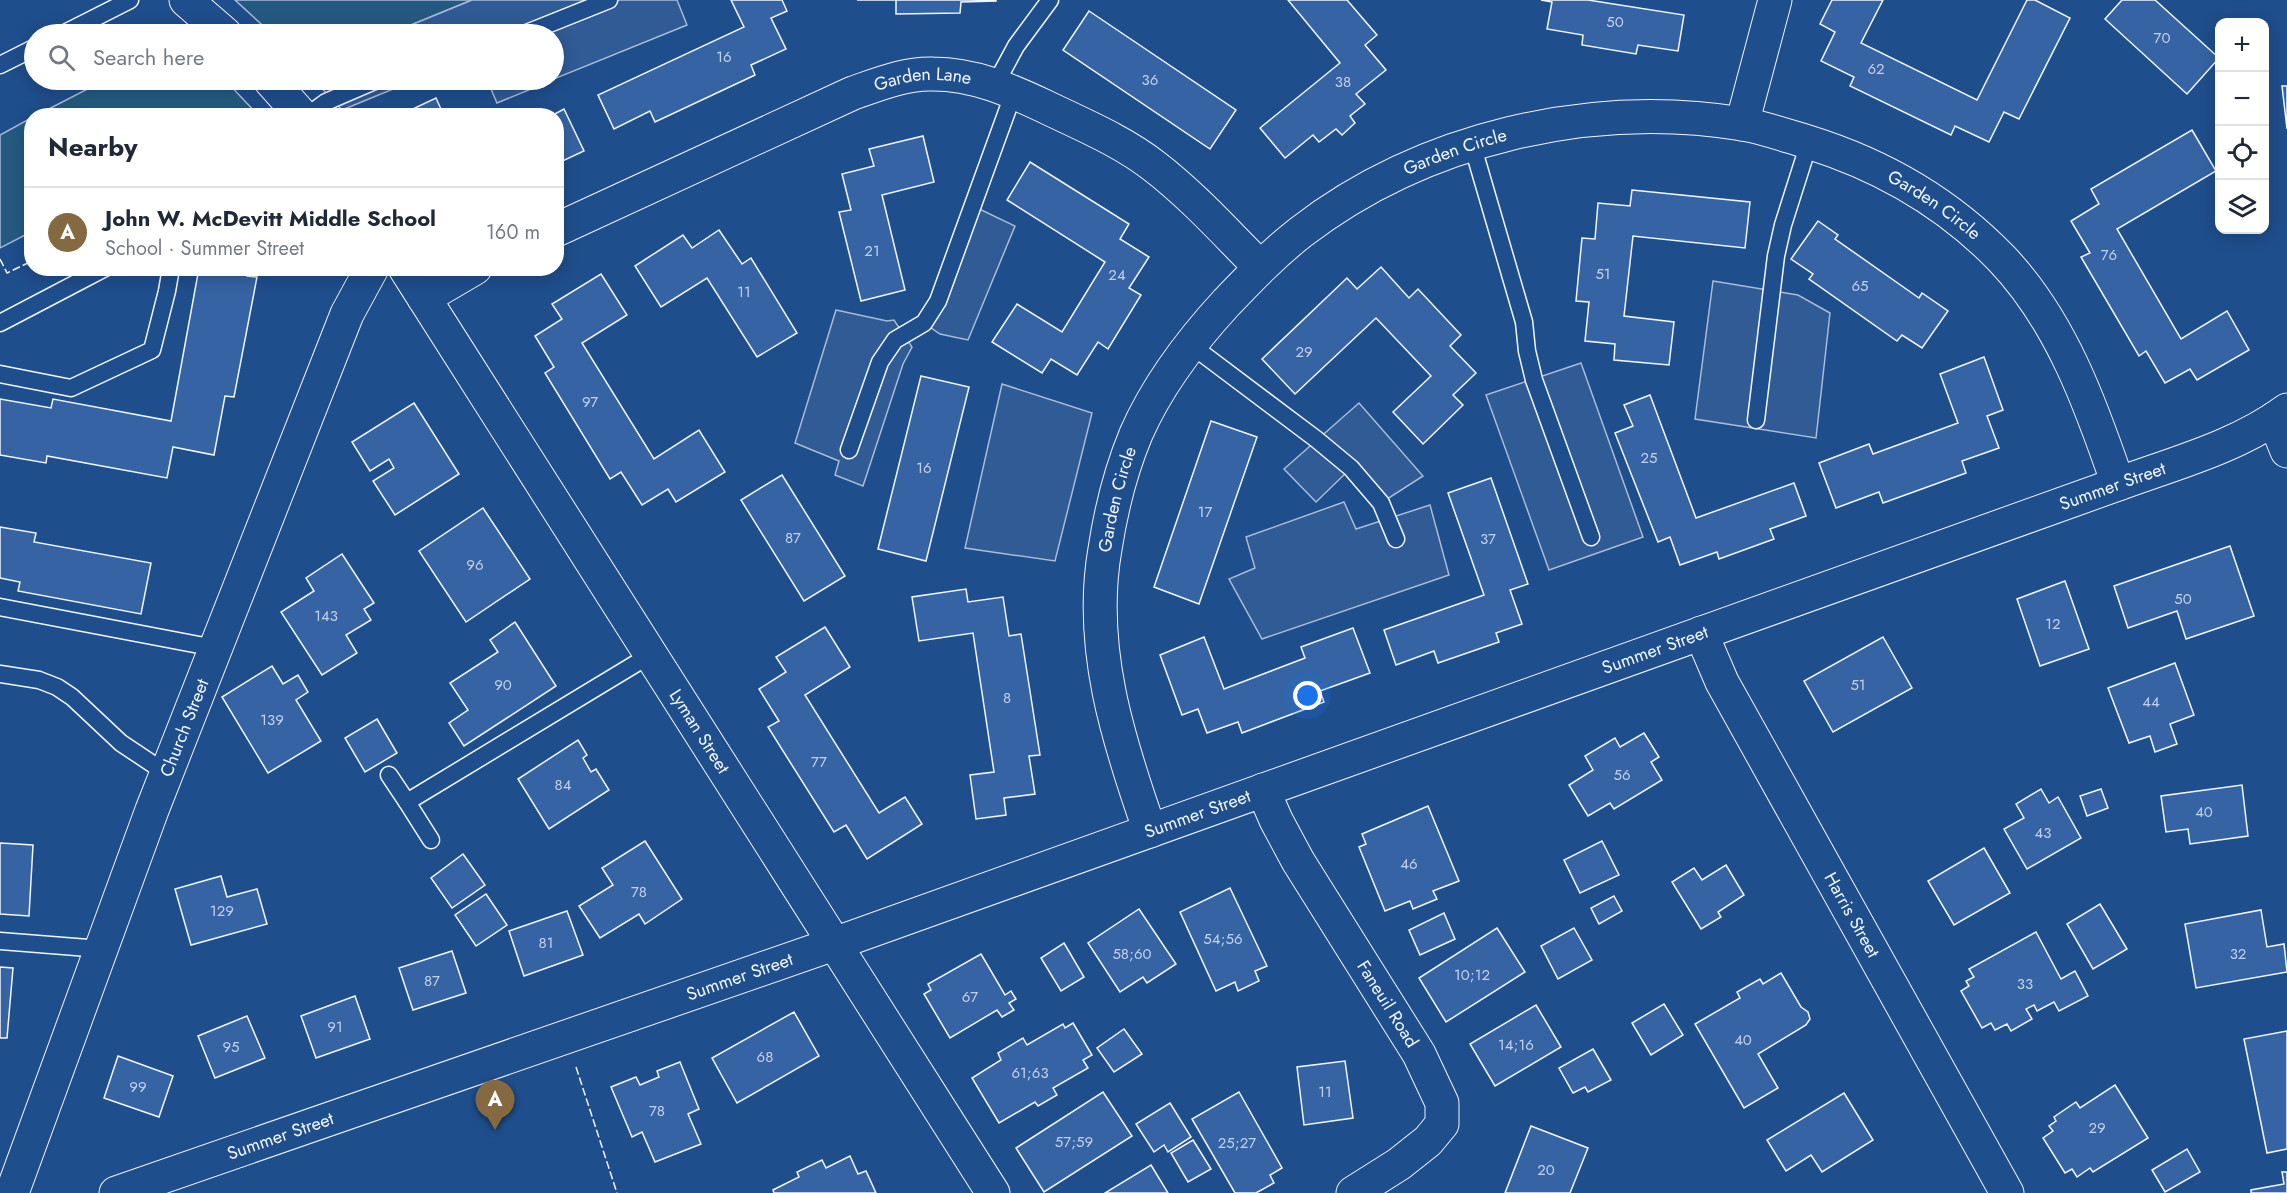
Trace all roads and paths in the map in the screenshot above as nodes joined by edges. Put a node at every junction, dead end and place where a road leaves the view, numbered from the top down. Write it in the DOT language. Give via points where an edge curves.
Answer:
graph roads {
  1 [pos="130,0"];
  2 [pos="186,0"];
  3 [pos="609,0"];
  4 [pos="1050,0"];
  5 [pos="1775,0"];
  6 [pos="83,24"];
  7 [pos="214,24"];
  8 [pos="549,24"];
  9 [pos="24,53"];
  10 [pos="0,66"];
  11 [pos="1005,88"];
  12 [pos="279,90"];
  13 [pos="353,90"];
  14 [pos="295,108"];
  15 [pos="318,108"];
  16 [pos="1742,124"];
  17 [pos="1809,143"];
  18 [pos="1472,144"];
  19 [pos="564,227"];
  20 [pos="1260,267"];
  21 [pos="90,276"];
  22 [pos="170,276"];
  23 [pos="368,276"];
  24 [pos="410,276"];
  25 [pos="461,276"];
  26 [pos="424,298"];
  27 [pos="0,323"];
  28 [pos="1191,345"];
  29 [pos="0,374"];
  30 [pos="2281,415"];
  31 [pos="1756,420"];
  32 [pos="849,450"];
  33 [pos="2287,451"];
  34 [pos="2118,484"];
  35 [pos="1591,537"];
  36 [pos="1396,539"];
  37 [pos="0,607"];
  38 [pos="1701,633"];
  39 [pos="215,648"];
  40 [pos="650,655"];
  41 [pos="0,674"];
  42 [pos="166,773"];
  43 [pos="389,775"];
  44 [pos="1263,790"];
  45 [pos="407,802"];
  46 [pos="1150,831"];
  47 [pos="431,840"];
  48 [pos="0,941"];
  49 [pos="834,944"];
  50 [pos="101,950"];
  51 [pos="12,1193"];
  52 [pos="116,1193"];
  53 [pos="993,1193"];
  54 [pos="1353,1193"];
  55 [pos="2007,1193"];
  1 -- 6 [label="lane"];
  2 -- 7 [label="street"];
  3 -- 8 [label="lane"];
  4 -- 11 [label="lane" via="1016,46"];
  5 -- 16 [label="street"];
  9 -- 10 [label="lane"];
  11 -- 19 [label="street, Garden Lane" via="973,78 931,74 878,84"];
  11 -- 20 [label="street, Garden Lane" via="1102,134 1154,165"];
  11 -- 32 [label="lane" via="938,301 924,323 895,340 880,362"];
  12 -- 14 [label="street"];
  13 -- 15 [label="lane"];
  16 -- 17 [label="street, Garden Circle"];
  16 -- 18 [label="street, Garden Circle" via="1618,118 1549,126"];
  17 -- 31 [label="lane" via="1776,256"];
  17 -- 34 [label="street, Garden Circle" via="1881,169 1916,190 1951,213 2005,262 2065,350"];
  18 -- 20 [label="street, Garden Circle" via="1405,171 1342,205"];
  18 -- 35 [label="lane" via="1524,322 1534,380"];
  20 -- 28 [label="street, Garden Circle"];
  21 -- 27 [label="lane"];
  22 -- 29 [label="lane" via="152,350 71,388"];
  23 -- 39 [label="street, Church Street" via="347,314"];
  24 -- 26 [label="street, Lyman Street"];
  25 -- 26 [label="street"];
  26 -- 40 [label="street, Lyman Street"];
  28 -- 36 [label="lane" via="1351,468 1382,503"];
  28 -- 46 [label="street, Garden Circle" via="1150,406 1136,435 1113,504 1104,554 1101,626 1105,671 1122,746"];
  30 -- 33 [label="street"];
  30 -- 34 [label="street, Summer Street" via="2236,441"];
  34 -- 38 [label="street, Summer Street"];
  37 -- 39 [label="lane"];
  38 -- 44 [label="street, Summer Street"];
  38 -- 55 [label="street, Harris Street" via="1722,682"];
  39 -- 42 [label="street, Church Street"];
  40 -- 45 [label="lane"];
  40 -- 49 [label="street, Lyman Street"];
  41 -- 42 [label="lane" via="57,687 121,743"];
  42 -- 50 [label="street, Church Street"];
  43 -- 45 [label="lane"];
  44 -- 46 [label="street, Summer Street"];
  44 -- 54 [label="street, Faneuil Road" via="1298,861 1419,1054 1442,1103 1442,1124 1428,1141"];
  45 -- 47 [label="lane"];
  46 -- 49 [label="street, Summer Street"];
  48 -- 50 [label="lane"];
  49 -- 52 [label="street, Summer Street"];
  49 -- 53 [label="street, Lyman Street"];
  50 -- 51 [label="street, Church Street"];
}
